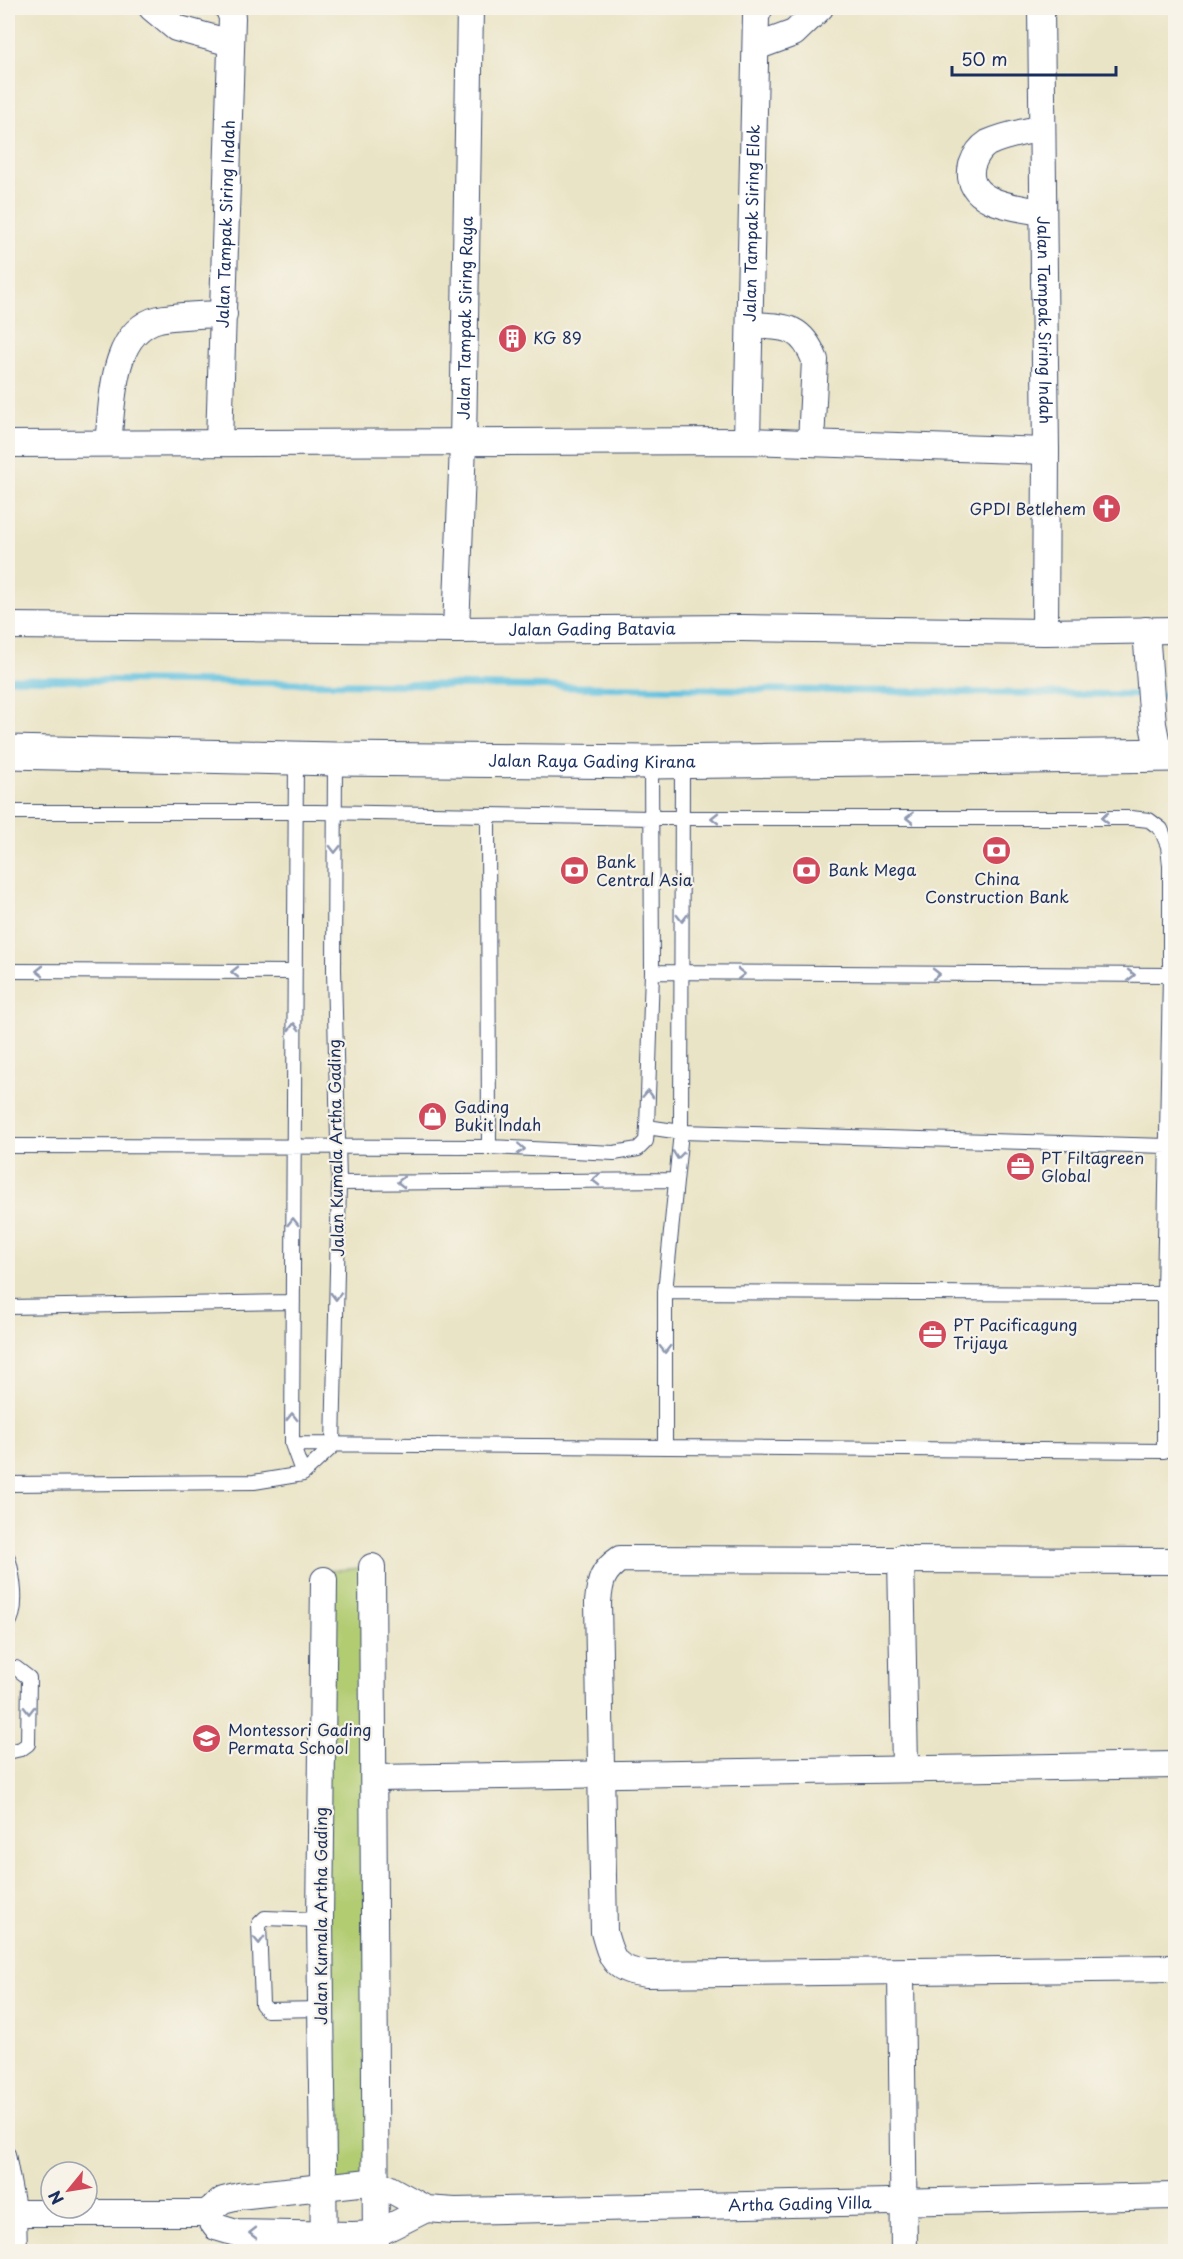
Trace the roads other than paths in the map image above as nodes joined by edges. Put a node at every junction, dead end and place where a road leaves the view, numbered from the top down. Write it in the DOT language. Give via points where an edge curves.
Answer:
graph roads {
  1 [pos="152,8"];
  2 [pos="228,8"];
  3 [pos="470,8"];
  4 [pos="760,8"];
  5 [pos="820,8"];
  6 [pos="1041,8"];
  7 [pos="231,43"];
  8 [pos="756,47"];
  9 [pos="1042,128"];
  10 [pos="1043,212"];
  11 [pos="224,314"];
  12 [pos="750,325"];
  13 [pos="747,441"];
  14 [pos="219,442"];
  15 [pos="108,443"];
  16 [pos="811,443"];
  17 [pos="8,444"];
  18 [pos="463,444"];
  19 [pos="1046,451"];
  20 [pos="8,626"];
  21 [pos="456,630"];
  22 [pos="1176,630"];
  23 [pos="1045,632"];
  24 [pos="1147,641"];
  25 [pos="1162,745"];
  26 [pos="8,752"];
  27 [pos="296,758"];
  28 [pos="336,759"];
  29 [pos="666,762"];
  30 [pos="8,812"];
  31 [pos="294,812"];
  32 [pos="335,813"];
  33 [pos="488,816"];
  34 [pos="651,818"];
  35 [pos="682,818"];
  36 [pos="8,971"];
  37 [pos="294,972"];
  38 [pos="652,972"];
  39 [pos="682,974"];
  40 [pos="1170,975"];
  41 [pos="647,1127"];
  42 [pos="681,1132"];
  43 [pos="8,1146"];
  44 [pos="294,1146"];
  45 [pos="336,1146"];
  46 [pos="1167,1146"];
  47 [pos="489,1147"];
  48 [pos="675,1180"];
  49 [pos="339,1183"];
  50 [pos="665,1292"];
  51 [pos="1164,1294"];
  52 [pos="293,1302"];
  53 [pos="8,1307"];
  54 [pos="292,1444"];
  55 [pos="333,1446"];
  56 [pos="665,1447"];
  57 [pos="303,1474"];
  58 [pos="8,1484"];
  59 [pos="8,1558"];
  60 [pos="901,1558"];
  61 [pos="1176,1561"];
  62 [pos="372,1567"];
  63 [pos="324,1580"];
  64 [pos="8,1624"];
  65 [pos="8,1668"];
  66 [pos="8,1752"];
  67 [pos="1176,1765"];
  68 [pos="905,1768"];
  69 [pos="602,1773"];
  70 [pos="375,1778"];
  71 [pos="320,1920"];
  72 [pos="1176,1968"];
  73 [pos="901,1971"];
  74 [pos="321,2009"];
  75 [pos="8,2154"];
  76 [pos="374,2182"];
  77 [pos="322,2186"];
  78 [pos="1176,2196"];
  79 [pos="904,2202"];
  80 [pos="426,2209"];
  81 [pos="14,2213"];
  82 [pos="206,2213"];
  83 [pos="324,2243"];
  84 [pos="376,2243"];
  85 [pos="20,2252"];
  86 [pos="904,2252"];
  1 -- 7 [label="street" via="176,28"];
  2 -- 7 [label="street, Jalan Tampak Siring Indah" via="232,17"];
  3 -- 18 [label="street, Jalan Tampak Siring Raya"];
  4 -- 8 [label="street, Jalan Tampak Siring Elok" via="756,15"];
  5 -- 8 [label="street" via="794,33"];
  6 -- 9 [label="street, Jalan Tampak Siring Indah"];
  7 -- 11 [label="street, Jalan Tampak Siring Indah"];
  8 -- 12 [label="street, Jalan Tampak Siring Elok"];
  9 -- 10 [label="street, Jalan Tampak Siring Indah"];
  9 -- 10 [label="street" via="987,144 975,156 971,169 975,186 985,198 1005,206"];
  10 -- 19 [label="street, Jalan Tampak Siring Indah"];
  11 -- 14 [label="street, Jalan Tampak Siring Indah"];
  11 -- 15 [label="street" via="158,320 138,330 126,346 116,373"];
  12 -- 13 [label="street, Jalan Tampak Siring Elok"];
  12 -- 16 [label="street" via="788,327 801,335 810,348 815,360"];
  13 -- 16 [label="street"];
  13 -- 18 [label="street"];
  14 -- 15 [label="street"];
  14 -- 18 [label="street"];
  15 -- 17 [label="street"];
  16 -- 19 [label="street"];
  18 -- 21 [label="street, Jalan Tampak Siring Raya"];
  19 -- 23 [label="street, Jalan Tampak Siring Indah"];
  20 -- 21 [label="street, Jalan Gading Batavia"];
  21 -- 23 [label="street, Jalan Gading Batavia" via="742,627"];
  22 -- 24 [label="street, Jalan Gading Batavia"];
  23 -- 24 [label="street, Jalan Gading Batavia"];
  24 -- 25 [label="street"];
  25 -- 29 [label="street, Jalan Raya Gading Kirana"];
  26 -- 27 [label="street, Jalan Raya Gading Kirana"];
  27 -- 28 [label="street, Jalan Raya Gading Kirana"];
  27 -- 31 [label="lane"];
  28 -- 29 [label="street, Jalan Raya Gading Kirana"];
  28 -- 32 [label="lane, Jalan Kumala Artha Gading"];
  29 -- 34 [label="lane"];
  29 -- 35 [label="lane"];
  30 -- 31 [label="lane"];
  31 -- 32 [label="lane"];
  31 -- 37 [label="lane"];
  32 -- 33 [label="lane"];
  32 -- 45 [label="lane, Jalan Kumala Artha Gading, one-way"];
  33 -- 34 [label="lane"];
  33 -- 47 [label="lane"];
  34 -- 35 [label="lane"];
  34 -- 38 [label="lane"];
  35 -- 39 [label="lane, one-way"];
  40 -- 35 [label="lane, one-way" via="1168,846 1161,829 1149,820"];
  37 -- 36 [label="lane, one-way"];
  44 -- 37 [label="lane, one-way"];
  38 -- 39 [label="lane"];
  41 -- 38 [label="lane, one-way"];
  39 -- 40 [label="lane, one-way"];
  39 -- 42 [label="lane"];
  40 -- 46 [label="lane"];
  41 -- 42 [label="lane"];
  47 -- 41 [label="lane, one-way" via="626,1153 646,1141"];
  42 -- 46 [label="lane"];
  42 -- 48 [label="lane, one-way"];
  43 -- 44 [label="lane"];
  44 -- 45 [label="lane"];
  52 -- 44 [label="lane, one-way"];
  45 -- 47 [label="lane"];
  45 -- 49 [label="lane, Jalan Kumala Artha Gading"];
  46 -- 51 [label="lane"];
  48 -- 49 [label="lane, one-way"];
  48 -- 50 [label="lane"];
  49 -- 55 [label="lane, Jalan Kumala Artha Gading, one-way"];
  50 -- 51 [label="lane"];
  50 -- 56 [label="lane, one-way"];
  51 -- 56 [label="lane" via="1164,1451"];
  52 -- 53 [label="lane"];
  54 -- 52 [label="lane, one-way"];
  54 -- 55 [label="lane"];
  54 -- 57 [label="lane"];
  55 -- 56 [label="lane"];
  55 -- 57 [label="lane"];
  57 -- 58 [label="lane" via="254,1482"];
  59 -- 64 [label="lane" via="13,1604"];
  60 -- 61 [label="street"];
  60 -- 68 [label="street"];
  60 -- 69 [label="street" via="620,1559 607,1567 601,1578 598,1602"];
  62 -- 70 [label="street"];
  63 -- 71 [label="street, Jalan Kumala Artha Gading"];
  65 -- 66 [label="lane, one-way" via="16,1668 29,1678 28,1744"];
  67 -- 68 [label="street"];
  68 -- 69 [label="street"];
  69 -- 70 [label="street"];
  69 -- 73 [label="street" via="604,1932 616,1964 629,1972 647,1974"];
  70 -- 76 [label="street"];
  71 -- 74 [label="street, Jalan Kumala Artha Gading"];
  71 -- 74 [label="lane, one-way" via="265,1918 259,1924 262,2004 267,2010"];
  72 -- 73 [label="street"];
  73 -- 79 [label="street"];
  74 -- 77 [label="street, Jalan Kumala Artha Gading"];
  75 -- 81 [label="lane"];
  76 -- 77 [label="street"];
  76 -- 80 [label="street, Artha Gading Villa"];
  76 -- 84 [label="street"];
  77 -- 82 [label="street" via="239,2196 223,2200"];
  77 -- 83 [label="street, Jalan Kumala Artha Gading"];
  78 -- 79 [label="street, Artha Gading Villa"];
  79 -- 80 [label="street, Artha Gading Villa"];
  79 -- 86 [label="street"];
  80 -- 84 [label="street, Artha Gading Villa"];
  81 -- 82 [label="street"];
  81 -- 85 [label="lane"];
  83 -- 82 [label="street, one-way" via="236,2233 216,2226"];
  83 -- 84 [label="street"];
}
